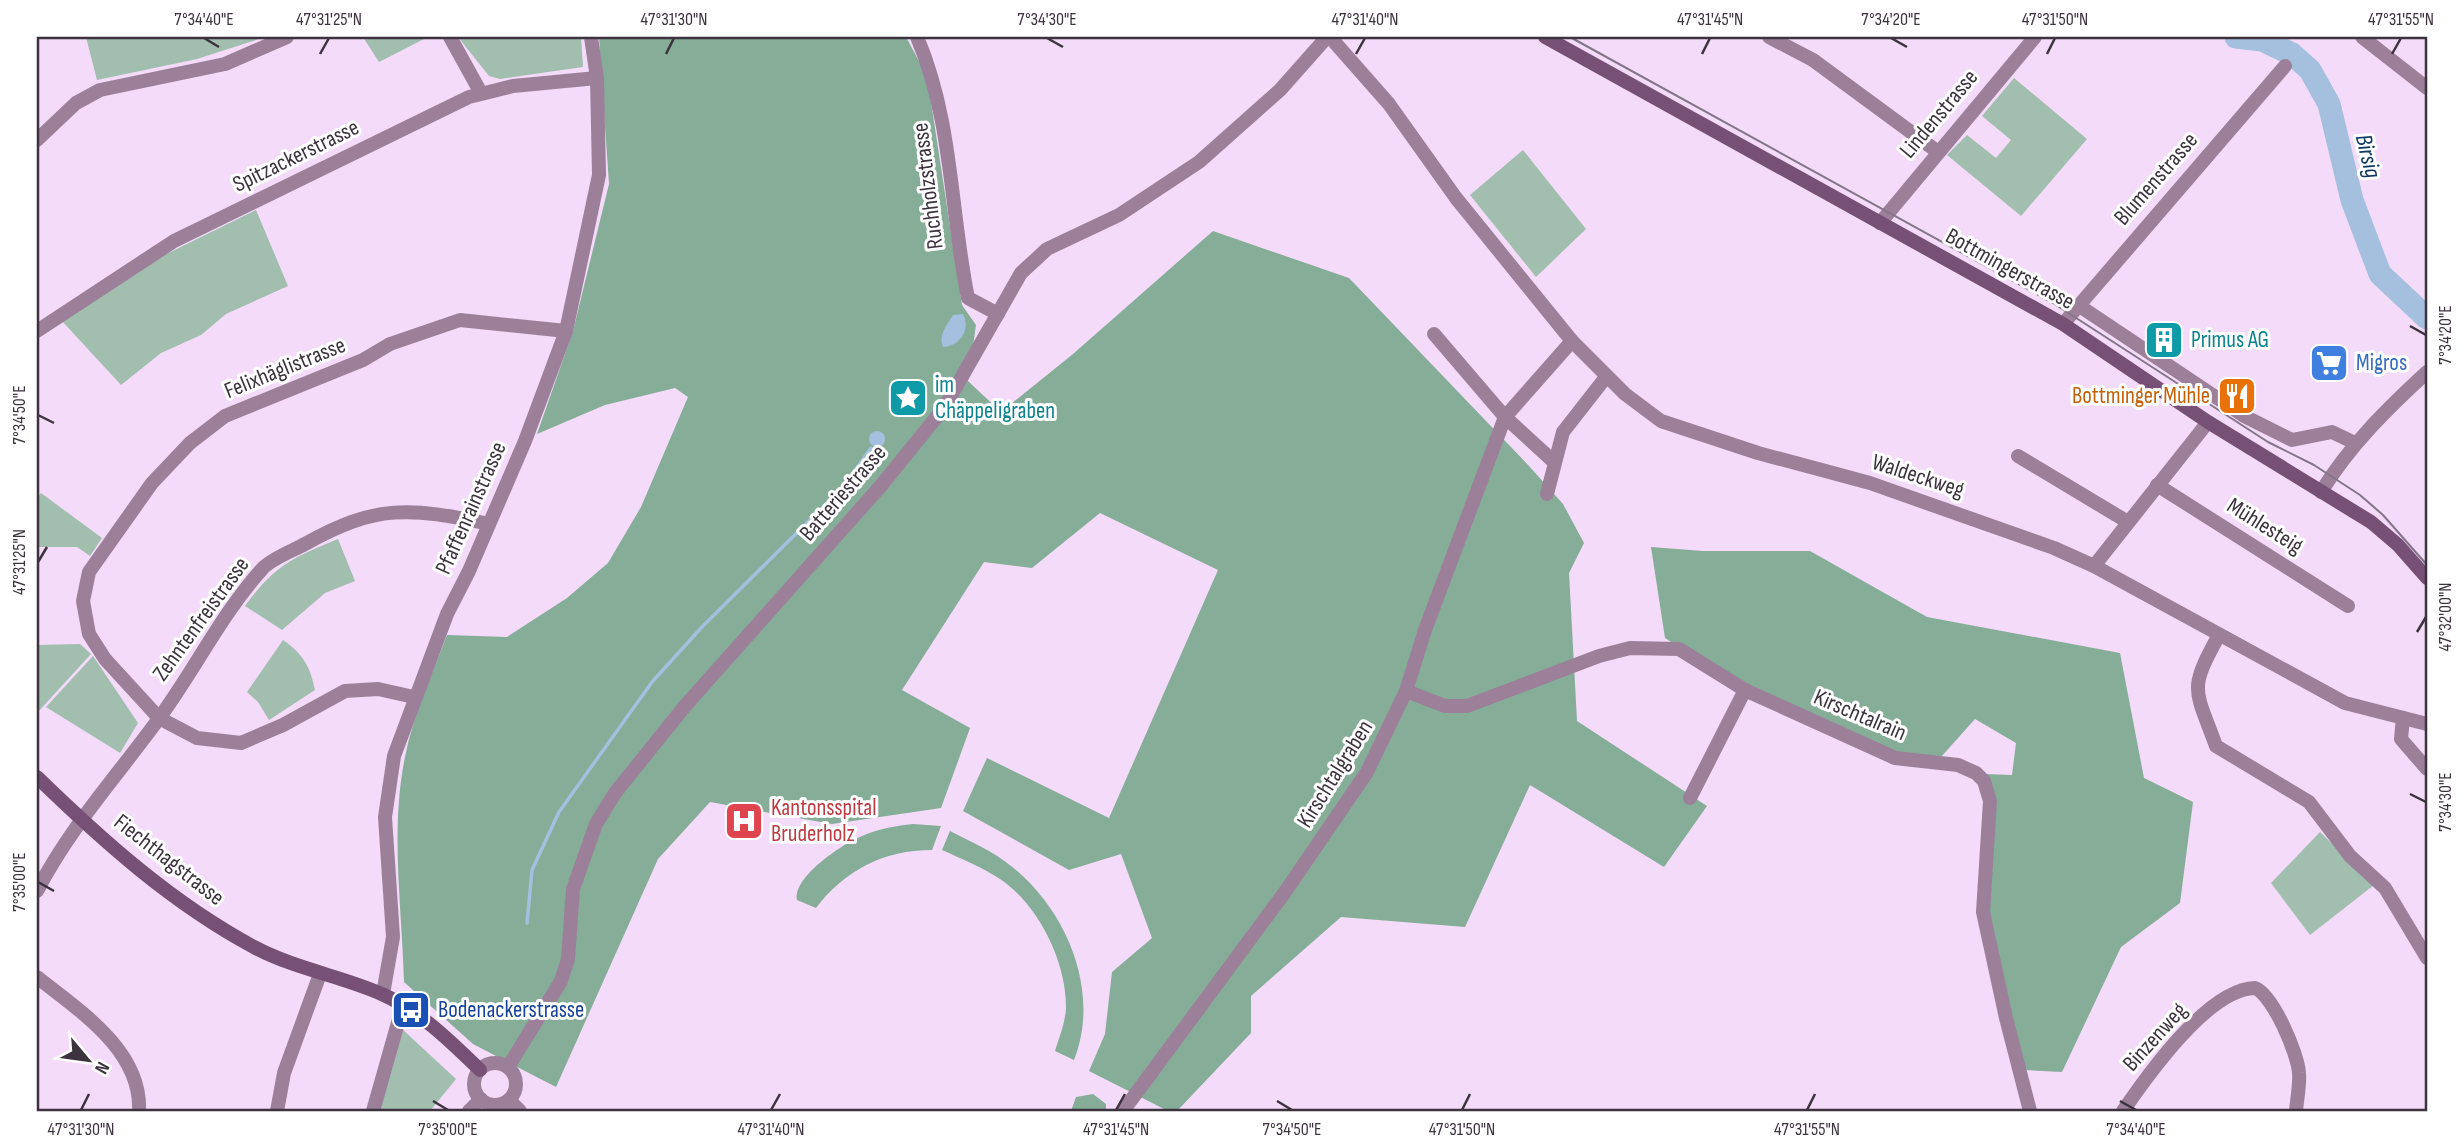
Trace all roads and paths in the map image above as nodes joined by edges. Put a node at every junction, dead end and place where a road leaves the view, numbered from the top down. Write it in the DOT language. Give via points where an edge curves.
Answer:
graph roads {
  1 [pos="287,37"];
  2 [pos="450,37"];
  3 [pos="591,37"];
  4 [pos="917,37"];
  5 [pos="1328,37"];
  6 [pos="1545,37"];
  7 [pos="1769,37"];
  8 [pos="2035,37"];
  9 [pos="2362,37"];
  10 [pos="2285,66"];
  11 [pos="597,78"];
  12 [pos="2427,88"];
  13 [pos="481,93"];
  14 [pos="37,140"];
  15 [pos="1938,152"];
  16 [pos="1880,223"];
  17 [pos="2078,305"];
  18 [pos="998,314"];
  19 [pos="2063,324"];
  20 [pos="37,331"];
  21 [pos="566,331"];
  22 [pos="1434,334"];
  23 [pos="1572,341"];
  24 [pos="2427,372"];
  25 [pos="1606,377"];
  26 [pos="1505,417"];
  27 [pos="2208,422"];
  28 [pos="2355,443"];
  29 [pos="2018,456"];
  30 [pos="1553,461"];
  31 [pos="2157,485"];
  32 [pos="2321,492"];
  33 [pos="1547,494"];
  34 [pos="2128,522"];
  35 [pos="489,524"];
  36 [pos="2094,566"];
  37 [pos="2427,578"];
  38 [pos="2348,606"];
  39 [pos="2219,635"];
  40 [pos="1745,690"];
  41 [pos="1406,691"];
  42 [pos="414,697"];
  43 [pos="159,718"];
  44 [pos="2403,718"];
  45 [pos="2427,724"];
  46 [pos="2427,769"];
  47 [pos="37,777"];
  48 [pos="1690,798"];
  49 [pos="80,819"];
  50 [pos="41,875"];
  51 [pos="37,891"];
  52 [pos="2427,958"];
  53 [pos="320,974"];
  54 [pos="37,977"];
  55 [pos="383,994"];
  56 [pos="403,1005"];
  57 [pos="508,1067"];
  58 [pos="480,1070"];
  59 [pos="481,1099"];
  60 [pos="509,1100"];
  61 [pos="139,1111"];
  62 [pos="276,1111"];
  63 [pos="373,1111"];
  64 [pos="469,1111"];
  65 [pos="520,1111"];
  66 [pos="1123,1111"];
  67 [pos="2030,1111"];
  68 [pos="2123,1111"];
  69 [pos="2295,1111"];
  1 -- 14 [label="street" via="225,64 100,90 76,103"];
  2 -- 13 [label="street"];
  3 -- 11 [label="street, Pfaffenrainstrasse"];
  4 -- 18 [label="street, Ruchholzstrasse" via="944,116 968,298"];
  5 -- 18 [label="street, Batteriestrasse" via="1280,90 1199,162 1119,215 1047,249 1021,273"];
  5 -- 23 [label="street, Waldeckweg" via="1389,104 1456,198"];
  6 -- 16 [label="main road, Bottmingerstrasse"];
  7 -- 15 [label="street" via="1813,61"];
  8 -- 15 [label="street, Lindenstrasse"];
  9 -- 12 [label="street"];
  10 -- 17 [label="street, Blumenstrasse"];
  11 -- 13 [label="street, Spitzackerstrasse"];
  11 -- 21 [label="street, Pfaffenrainstrasse" via="598,184"];
  13 -- 20 [label="street, Spitzackerstrasse" via="174,241"];
  15 -- 16 [label="street, Lindenstrasse"];
  16 -- 19 [label="main road, Bottmingerstrasse"];
  17 -- 19 [label="street, Blumenstrasse"];
  17 -- 28 [label="street, Bottmingerstrasse" via="2244,416 2292,440 2332,432"];
  18 -- 57 [label="street, Batteriestrasse" via="944,408 615,793 596,824 573,889 568,960 561,981"];
  19 -- 27 [label="main road, Bottmingerstrasse"];
  21 -- 35 [label="street, Pfaffenrainstrasse"];
  21 -- 43 [label="street, Felixhäglistrasse" via="460,320 390,344 363,360 260,400 225,416 190,443 112,536 89,572 83,601 89,634 105,659"];
  22 -- 26 [label="street"];
  23 -- 25 [label="street, Waldeckweg"];
  23 -- 26 [label="street, Kirschtalgraben"];
  24 -- 28 [label="street"];
  25 -- 30 [label="street" via="1563,432"];
  25 -- 36 [label="street, Waldeckweg" via="1661,421 1870,483"];
  26 -- 30 [label="street"];
  26 -- 41 [label="street, Kirschtalgraben"];
  27 -- 31 [label="street"];
  27 -- 32 [label="main road, Bottmingerstrasse"];
  28 -- 32 [label="street"];
  29 -- 34 [label="street"];
  30 -- 33 [label="street"];
  31 -- 34 [label="street"];
  31 -- 38 [label="street, Mühlesteig"];
  32 -- 37 [label="main road, Bottmingerstrasse" via="2385,533"];
  34 -- 36 [label="street"];
  35 -- 42 [label="street, Pfaffenrainstrasse"];
  35 -- 43 [label="street, Zehntenfreistrasse" via="436,513 365,515 265,566"];
  36 -- 39 [label="street, Waldeckweg"];
  39 -- 44 [label="street, Waldeckweg" via="2345,702"];
  39 -- 52 [label="street" via="2196,684 2216,747 2309,802 2350,856 2385,888"];
  40 -- 41 [label="street, Kirschtalrain" via="1679,649 1630,648 1467,706 1445,706"];
  40 -- 48 [label="street"];
  40 -- 67 [label="street, Kirschtalrain" via="1895,758 1958,765 1984,781 1990,802 1983,912"];
  41 -- 66 [label="street, Kirschtalgraben" via="1384,741 1339,814"];
  42 -- 43 [label="street, Felixhäglistrasse" via="379,689 345,691 241,743 197,738"];
  42 -- 55 [label="street, Pfaffenrainstrasse" via="394,756 386,817 393,937"];
  43 -- 49 [label="street, Zehntenfreistrasse"];
  44 -- 45 [label="street, Waldeckweg"];
  44 -- 46 [label="street" via="2401,739"];
  47 -- 49 [label="main road, Fiechthagstrasse"];
  49 -- 50 [label="street, Zehntenfreistrasse"];
  49 -- 53 [label="main road, Fiechthagstrasse" via="209,923 257,949"];
  50 -- 51 [label="street, Zehntenfreistrasse"];
  53 -- 55 [label="main road, Fiechthagstrasse"];
  53 -- 62 [label="street" via="284,1073"];
  54 -- 61 [label="street" via="114,1044 133,1075"];
  55 -- 56 [label="main road, Fiechthagstrasse"];
  56 -- 58 [label="main road, Fiechthagstrasse"];
  56 -- 63 [label="street"];
  57 -- 58 [label="street" via="491,1063"];
  57 -- 60 [label="street" via="516,1080"];
  58 -- 59 [label="street" via="474,1081"];
  59 -- 60 [label="street" via="492,1105"];
  59 -- 64 [label="street"];
  60 -- 65 [label="street"];
  68 -- 69 [label="street, Binzenweg" via="2186,1030 2228,998 2255,988 2264,993 2292,1047 2299,1072"];
}
